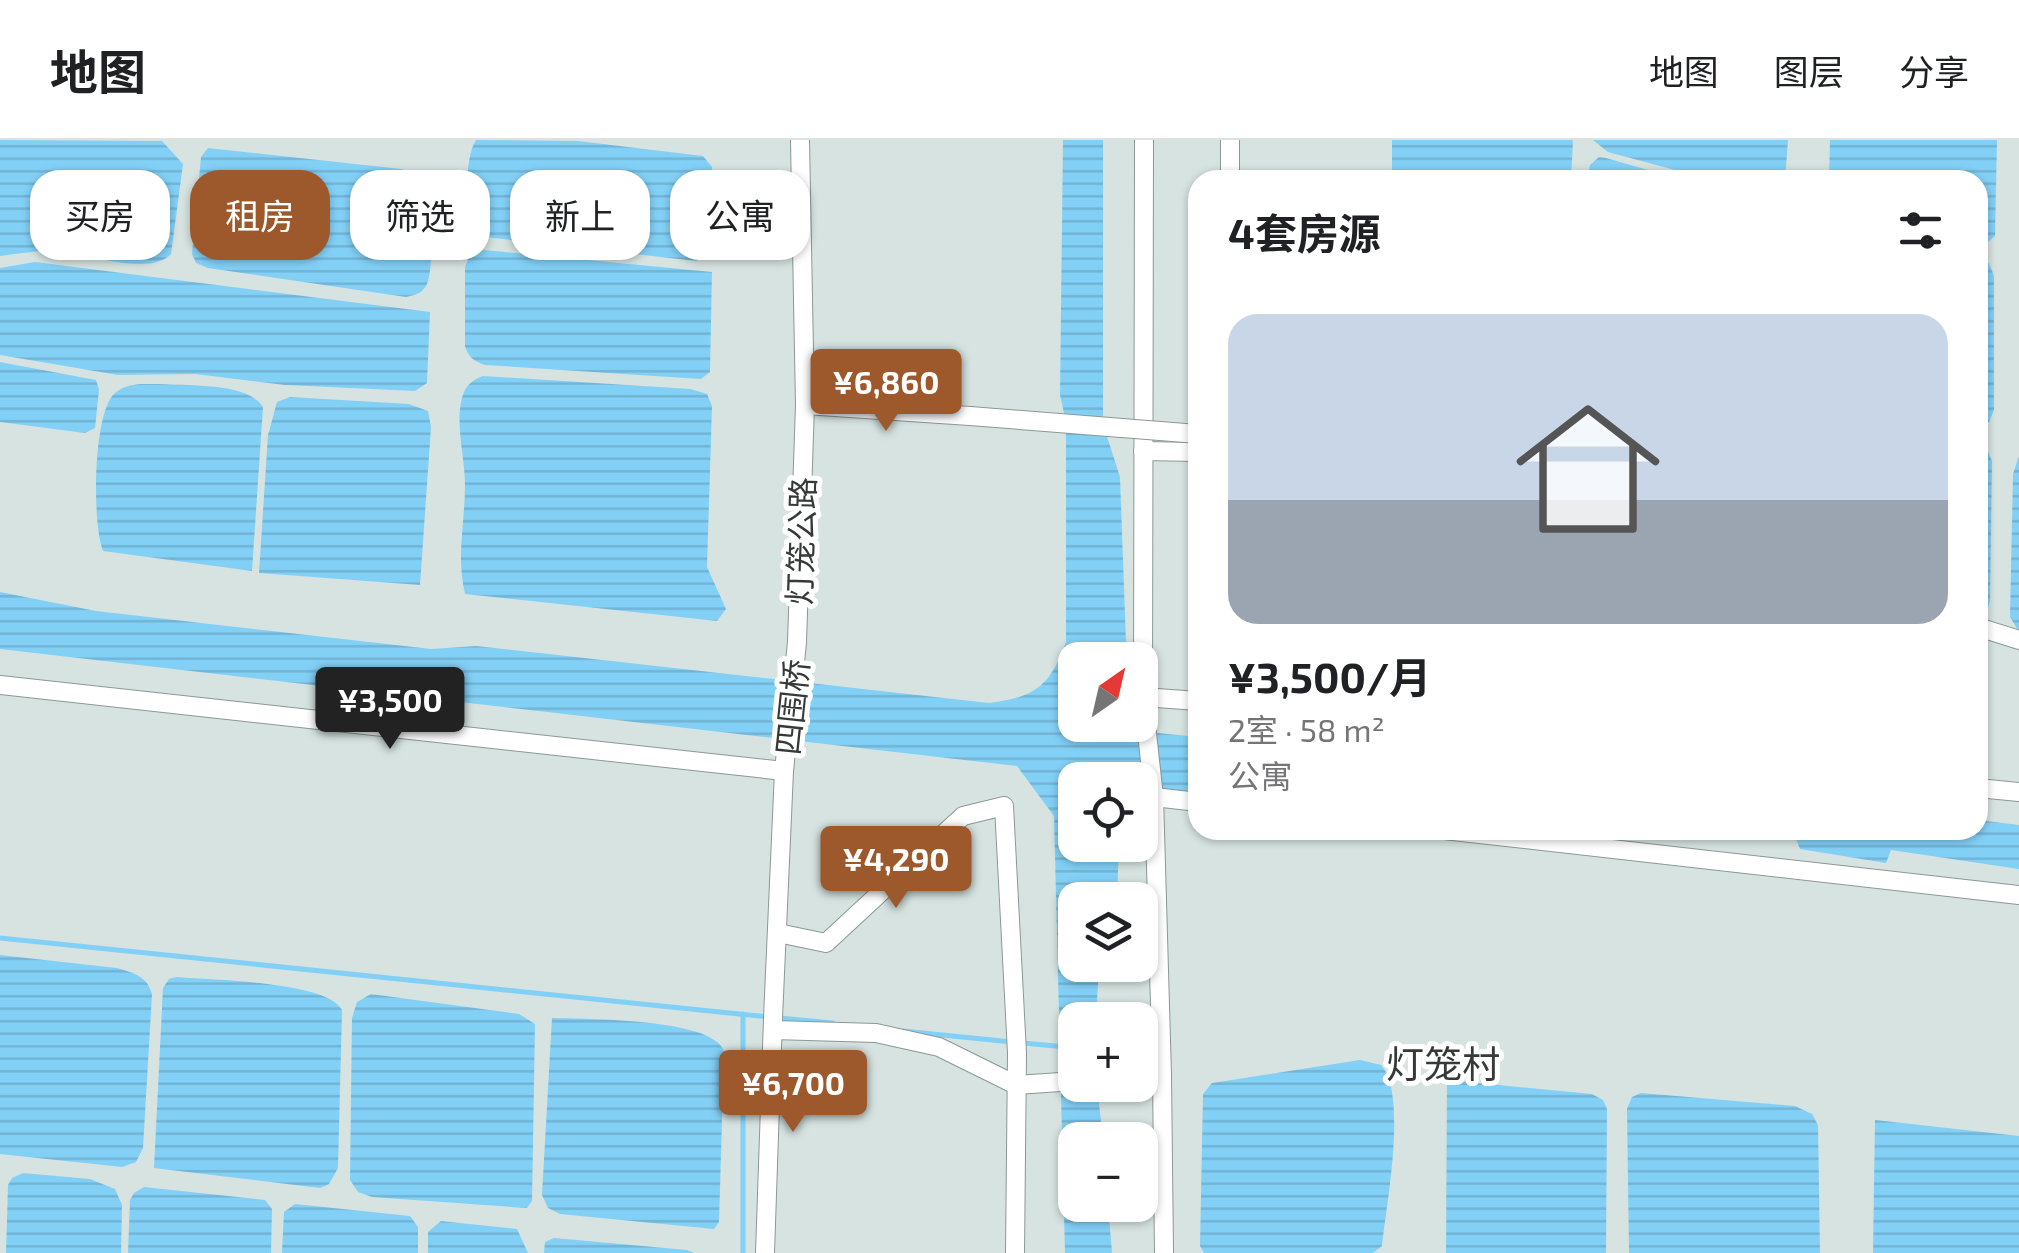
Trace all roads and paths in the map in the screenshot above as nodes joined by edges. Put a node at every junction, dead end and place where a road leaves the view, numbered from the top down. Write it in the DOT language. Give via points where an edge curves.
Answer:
graph roads {
  1 [pos="800,140"];
  2 [pos="1144,140"];
  3 [pos="1230,140"];
  4 [pos="1230,170"];
  5 [pos="805,404"];
  6 [pos="1188,433"];
  7 [pos="1144,451"];
  8 [pos="1188,452"];
  9 [pos="1988,630"];
  10 [pos="2019,640"];
  11 [pos="797,642"];
  12 [pos="1143,642"];
  13 [pos="0,685"];
  14 [pos="1158,698"];
  15 [pos="1188,700"];
  16 [pos="784,772"];
  17 [pos="1988,789"];
  18 [pos="2019,792"];
  19 [pos="1158,797"];
  20 [pos="1188,801"];
  21 [pos="1532,840"];
  22 [pos="1156,862"];
  23 [pos="2019,895"];
  24 [pos="778,933"];
  25 [pos="773,1024"];
  26 [pos="1158,1075"];
  27 [pos="1162,1075"];
  28 [pos="1058,1082"];
  29 [pos="1016,1085"];
  30 [pos="765,1253"];
  31 [pos="1015,1253"];
  32 [pos="1164,1253"];
  1 -- 5 [label="street, 灯笼公路"];
  2 -- 7 [label="street"];
  3 -- 4 [label="street"];
  5 -- 6 [label="street, bridge"];
  5 -- 11 [label="street, 灯笼公路"];
  7 -- 8 [label="street"];
  7 -- 12 [label="street"];
  9 -- 10 [label="street"];
  11 -- 16 [label="street, 四围桥"];
  13 -- 16 [label="street"];
  14 -- 15 [label="street"];
  16 -- 24 [label="street"];
  17 -- 18 [label="street"];
  19 -- 20 [label="street"];
  21 -- 23 [label="street"];
  22 -- 27 [label="street"];
  24 -- 25 [label="street"];
  24 -- 29 [label="street" via="826,943 964,816 1004,806"];
  25 -- 29 [label="street" via="876,1033 940,1047"];
  25 -- 30 [label="street"];
  26 -- 27 [label="street"];
  27 -- 32 [label="street"];
  28 -- 29 [label="street"];
  29 -- 31 [label="street"];
}
